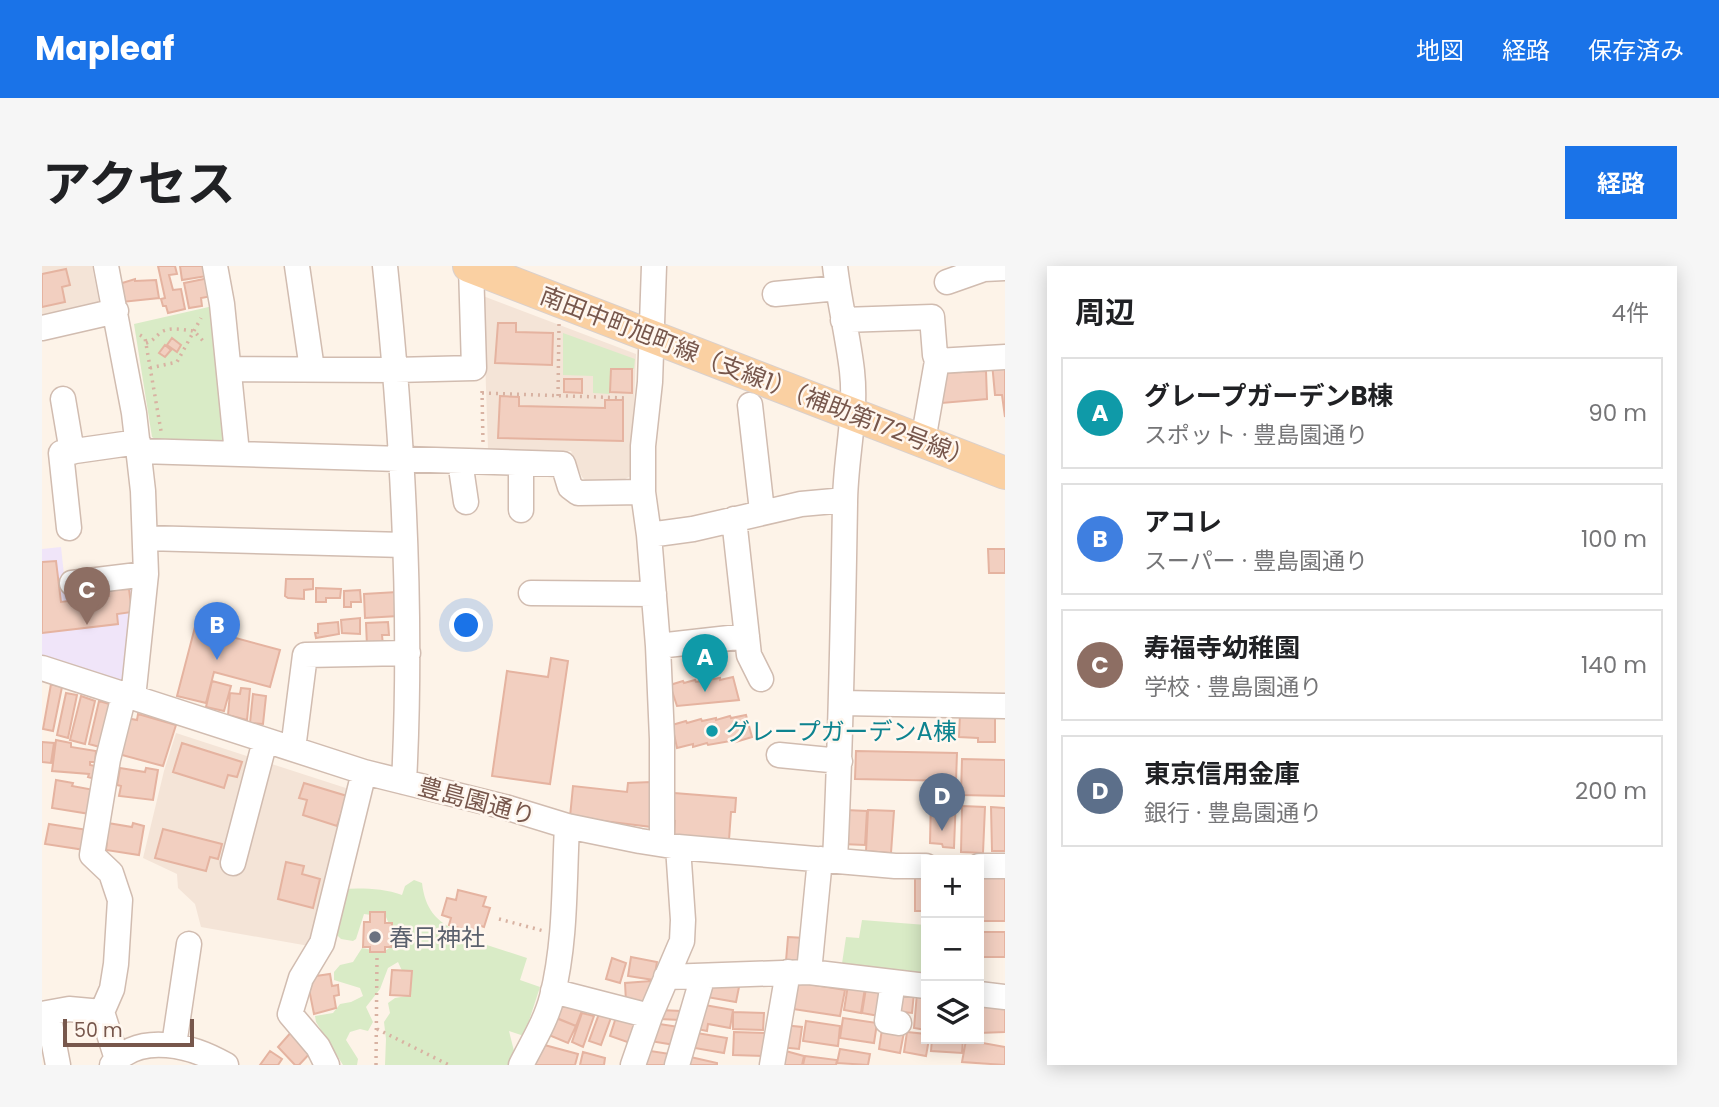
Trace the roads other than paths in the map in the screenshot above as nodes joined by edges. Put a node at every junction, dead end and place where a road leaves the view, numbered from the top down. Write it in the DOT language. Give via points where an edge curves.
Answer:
graph roads {
  1 [pos="106,266"];
  2 [pos="215,266"];
  3 [pos="298,266"];
  4 [pos="385,266"];
  5 [pos="470,266"];
  6 [pos="654,266"];
  7 [pos="1005,268"];
  8 [pos="836,277"];
  9 [pos="947,282"];
  10 [pos="775,294"];
  11 [pos="116,311"];
  12 [pos="843,320"];
  13 [pos="42,328"];
  14 [pos="651,336"];
  15 [pos="1005,357"];
  16 [pos="937,361"];
  17 [pos="229,369"];
  18 [pos="312,369"];
  19 [pos="395,370"];
  20 [pos="63,399"];
  21 [pos="750,405"];
  22 [pos="852,414"];
  23 [pos="923,441"];
  24 [pos="139,446"];
  25 [pos="72,452"];
  26 [pos="237,453"];
  27 [pos="472,457"];
  28 [pos="402,459"];
  29 [pos="521,463"];
  30 [pos="1005,473"];
  31 [pos="643,492"];
  32 [pos="845,500"];
  33 [pos="466,502"];
  34 [pos="520,510"];
  35 [pos="762,512"];
  36 [pos="734,519"];
  37 [pos="69,528"];
  38 [pos="649,536"];
  39 [pos="145,538"];
  40 [pos="404,545"];
  41 [pos="146,574"];
  42 [pos="72,583"];
  43 [pos="531,593"];
  44 [pos="654,594"];
  45 [pos="747,636"];
  46 [pos="658,646"];
  47 [pos="408,653"];
  48 [pos="42,668"];
  49 [pos="761,679"];
  50 [pos="128,697"];
  51 [pos="842,703"];
  52 [pos="1005,706"];
  53 [pos="265,741"];
  54 [pos="293,749"];
  55 [pos="779,755"];
  56 [pos="840,761"];
  57 [pos="364,772"];
  58 [pos="404,782"];
  59 [pos="567,826"];
  60 [pos="670,845"];
  61 [pos="828,860"];
  62 [pos="233,863"];
  63 [pos="921,866"];
  64 [pos="984,866"];
  65 [pos="1005,866"];
  66 [pos="189,944"];
  67 [pos="799,972"];
  68 [pos="703,976"];
  69 [pos="666,977"];
  70 [pos="892,982"];
  71 [pos="921,985"];
  72 [pos="553,991"];
  73 [pos="984,994"];
  74 [pos="1005,997"];
  75 [pos="102,1012"];
  76 [pos="45,1014"];
  77 [pos="650,1016"];
  78 [pos="899,1023"];
  79 [pos="174,1045"];
  80 [pos="114,1062"];
  81 [pos="58,1065"];
  82 [pos="226,1065"];
  83 [pos="327,1065"];
  84 [pos="521,1065"];
  85 [pos="633,1065"];
  86 [pos="677,1065"];
  87 [pos="772,1065"];
  1 -- 11 [label="street"];
  2 -- 17 [label="street"];
  3 -- 18 [label="street"];
  4 -- 19 [label="street"];
  5 -- 14 [label="main road, 南田中町旭町線（支線1）（補助第172号線）"];
  5 -- 19 [label="street" via="474,368"];
  6 -- 14 [label="street"];
  7 -- 9 [label="street" via="984,269"];
  8 -- 10 [label="street"];
  8 -- 12 [label="street"];
  11 -- 13 [label="street"];
  11 -- 24 [label="street"];
  12 -- 16 [label="street" via="932,317"];
  12 -- 22 [label="street" via="852,374"];
  14 -- 22 [label="main road, 南田中町旭町線（支線1）（補助第172号線）"];
  14 -- 31 [label="street"];
  15 -- 16 [label="street"];
  16 -- 23 [label="street"];
  17 -- 18 [label="street"];
  17 -- 26 [label="street"];
  18 -- 19 [label="street"];
  19 -- 28 [label="street"];
  20 -- 25 [label="street"];
  21 -- 35 [label="street"];
  22 -- 23 [label="main road, 南田中町旭町線（支線1）（補助第172号線）"];
  22 -- 32 [label="street"];
  23 -- 30 [label="main road, 南田中町旭町線（支線1）（補助第172号線）"];
  24 -- 25 [label="street"];
  24 -- 26 [label="street"];
  24 -- 39 [label="street"];
  25 -- 37 [label="street" via="61,453"];
  26 -- 28 [label="street"];
  27 -- 28 [label="street"];
  27 -- 29 [label="street"];
  27 -- 33 [label="street"];
  28 -- 40 [label="street"];
  29 -- 31 [label="street" via="562,464 570,486 578,493"];
  29 -- 34 [label="street"];
  31 -- 38 [label="street"];
  32 -- 35 [label="street"];
  32 -- 51 [label="street"];
  35 -- 36 [label="street"];
  36 -- 38 [label="street"];
  36 -- 45 [label="street"];
  38 -- 44 [label="street"];
  39 -- 40 [label="street"];
  39 -- 41 [label="street"];
  40 -- 47 [label="street"];
  41 -- 42 [label="street"];
  41 -- 50 [label="street"];
  43 -- 44 [label="street"];
  44 -- 46 [label="street"];
  45 -- 46 [label="street"];
  45 -- 49 [label="street" via="749,655"];
  46 -- 60 [label="street"];
  47 -- 54 [label="street" via="305,655"];
  47 -- 58 [label="street"];
  48 -- 50 [label="street, 豊島園通り"];
  50 -- 53 [label="street, 豊島園通り"];
  50 -- 75 [label="street" via="108,759 92,855 111,873 120,900 112,989"];
  51 -- 52 [label="street"];
  51 -- 56 [label="street"];
  53 -- 54 [label="street, 豊島園通り"];
  53 -- 62 [label="street"];
  54 -- 57 [label="street, 豊島園通り"];
  55 -- 56 [label="street"];
  56 -- 61 [label="street"];
  57 -- 58 [label="street, 豊島園通り"];
  57 -- 83 [label="street" via="322,943 301,978 290,1014 318,1046"];
  58 -- 59 [label="street, 豊島園通り"];
  59 -- 60 [label="street, 豊島園通り"];
  59 -- 72 [label="street" via="562,938"];
  60 -- 61 [label="street, 豊島園通り"];
  60 -- 69 [label="street" via="684,920 682,941"];
  61 -- 63 [label="street, 豊島園通り"];
  61 -- 67 [label="street"];
  64 -- 65 [label="street"];
  66 -- 79 [label="street"];
  67 -- 68 [label="street"];
  67 -- 70 [label="street"];
  67 -- 87 [label="street"];
  68 -- 69 [label="street"];
  68 -- 86 [label="street"];
  69 -- 77 [label="street"];
  70 -- 71 [label="street"];
  70 -- 78 [label="street" via="887,1021"];
  72 -- 77 [label="street"];
  72 -- 84 [label="street"];
  73 -- 74 [label="street"];
  75 -- 76 [label="street" via="69,1009"];
  75 -- 80 [label="street"];
  76 -- 81 [label="street"];
  77 -- 85 [label="street"];
  79 -- 80 [label="street" via="125,1051"];
  79 -- 82 [label="street"];
}
